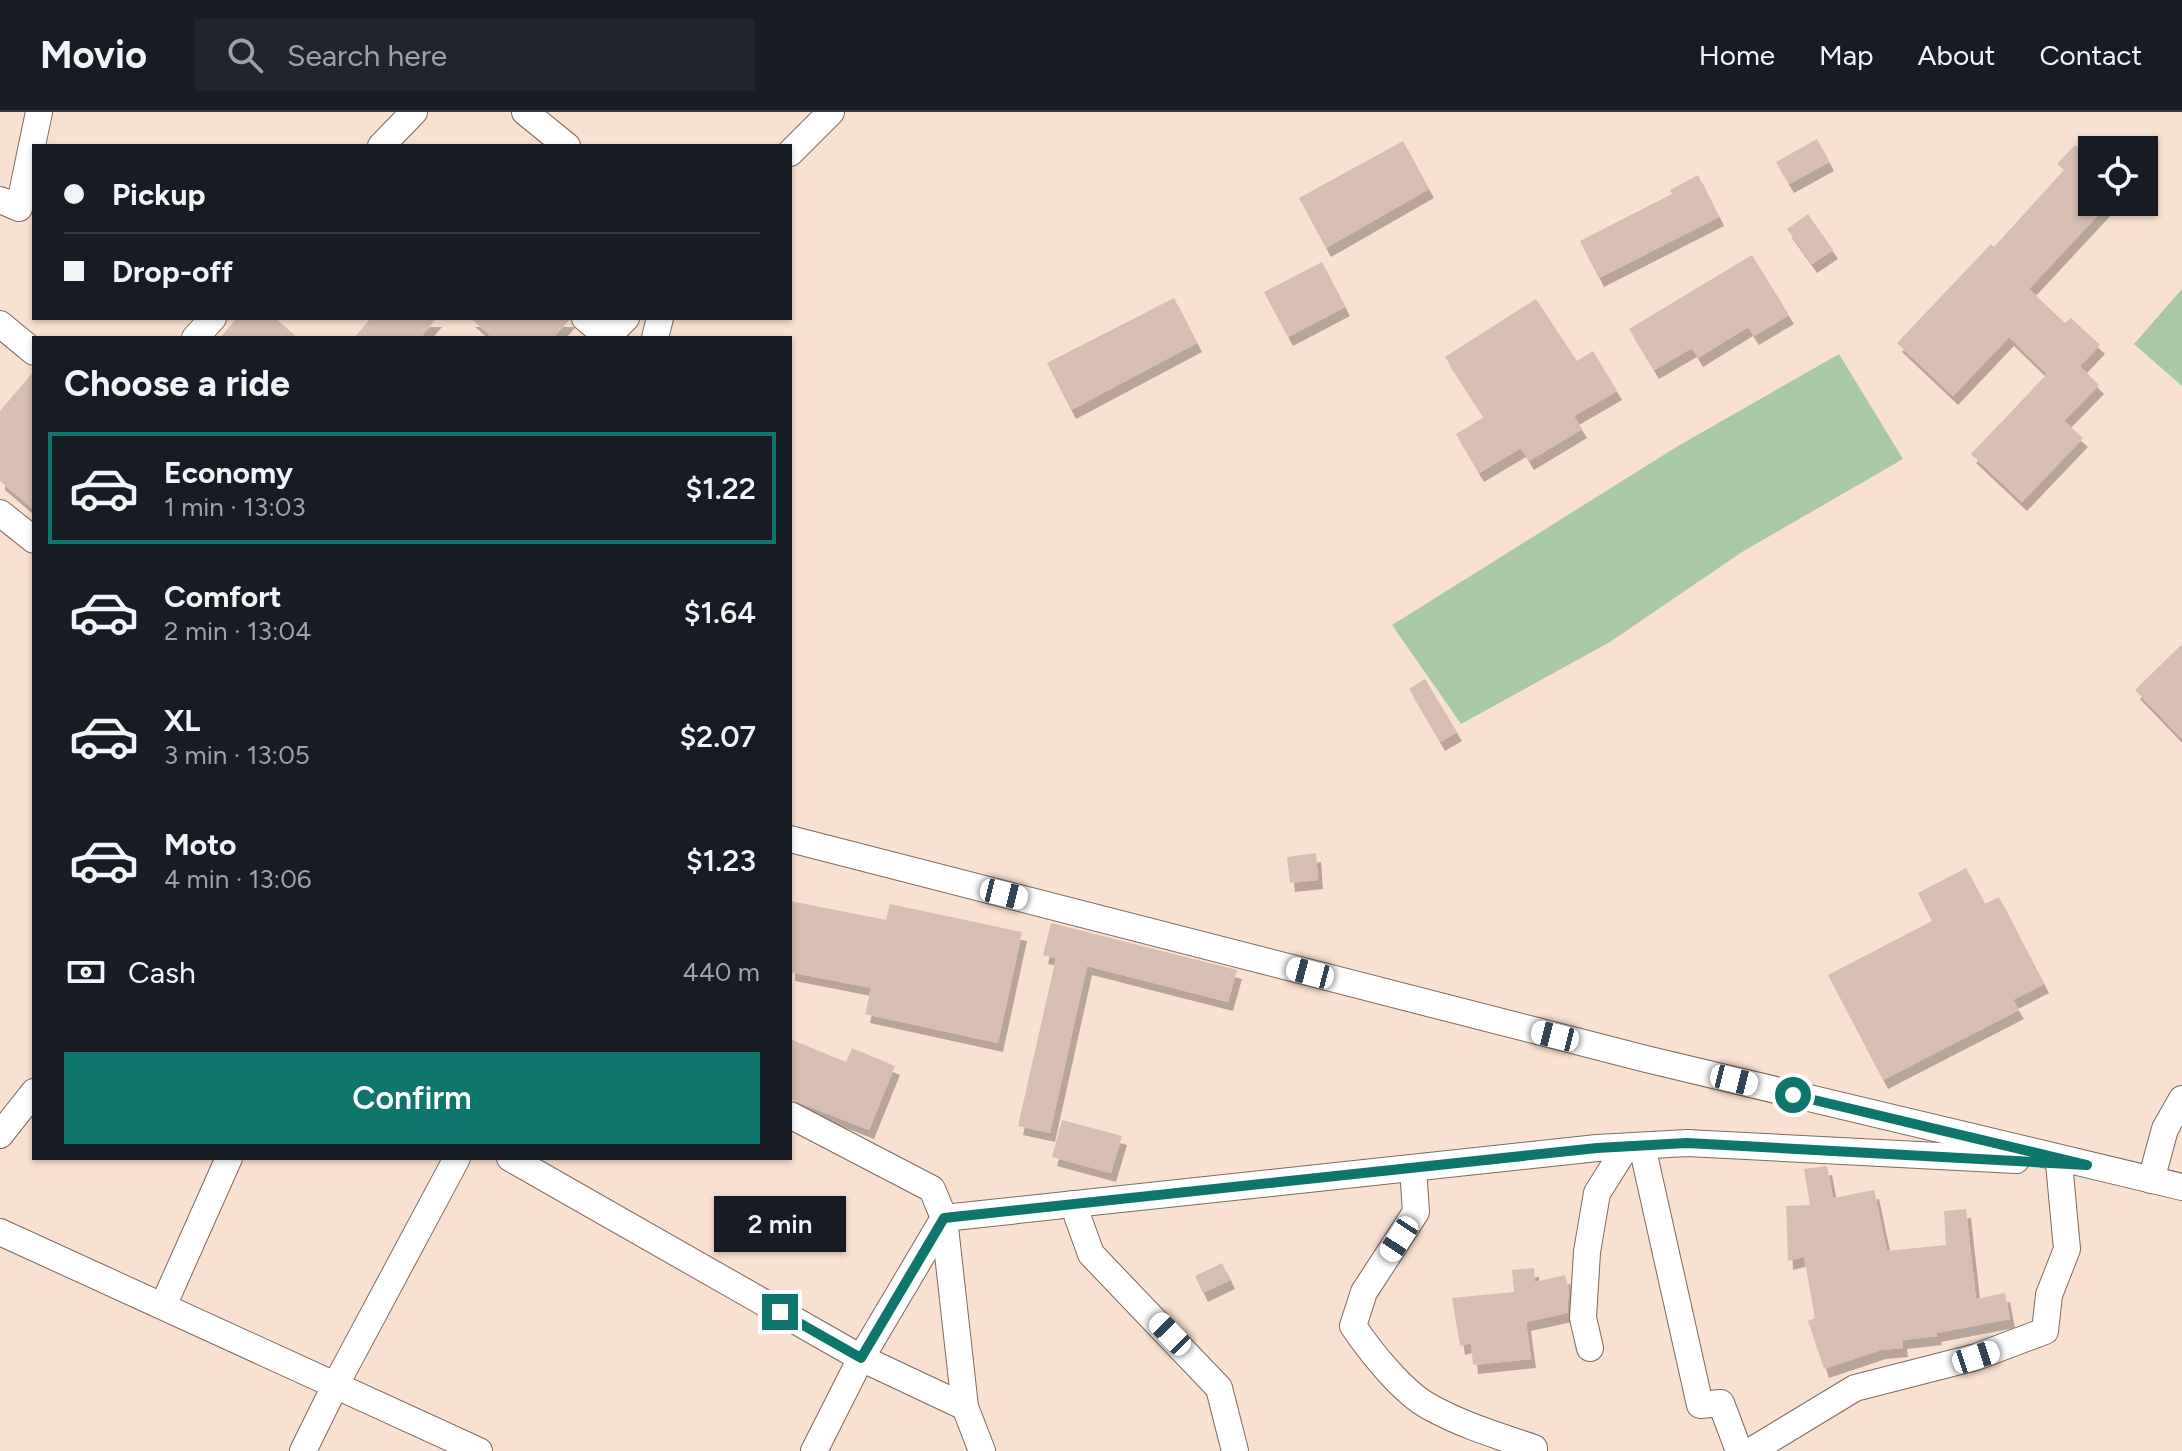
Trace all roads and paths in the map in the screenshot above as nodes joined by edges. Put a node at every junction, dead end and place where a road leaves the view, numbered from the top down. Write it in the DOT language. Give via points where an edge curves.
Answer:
graph roads {
  1 [pos="39,112"];
  2 [pos="414,112"];
  3 [pos="525,112"];
  4 [pos="831,112"];
  5 [pos="32,144"];
  6 [pos="386,144"];
  7 [pos="565,144"];
  8 [pos="32,146"];
  9 [pos="792,151"];
  10 [pos="0,200"];
  11 [pos="587,320"];
  12 [pos="624,320"];
  13 [pos="605,336"];
  14 [pos="609,336"];
  15 [pos="0,513"];
  16 [pos="32,538"];
  17 [pos="792,840"];
  18 [pos="32,1095"];
  19 [pos="2182,1099"];
  20 [pos="792,1116"];
  21 [pos="0,1135"];
  22 [pos="1634,1146"];
  23 [pos="228,1160"];
  24 [pos="456,1160"];
  25 [pos="514,1160"];
  26 [pos="2059,1163"];
  27 [pos="2087,1165"];
  28 [pos="1413,1168"];
  29 [pos="2151,1180"];
  30 [pos="2182,1187"];
  31 [pos="1073,1204"];
  32 [pos="944,1218"];
  33 [pos="0,1232"];
  34 [pos="163,1306"];
  35 [pos="1590,1348"];
  36 [pos="861,1358"];
  37 [pos="335,1386"];
  38 [pos="965,1407"];
  39 [pos="303,1451"];
  40 [pos="479,1451"];
  41 [pos="814,1451"];
  42 [pos="982,1451"];
  43 [pos="1235,1451"];
  44 [pos="1534,1451"];
  45 [pos="1739,1451"];
  46 [pos="1751,1451"];
  1 -- 5 [label="street"];
  2 -- 6 [label="street"];
  3 -- 7 [label="street"];
  4 -- 9 [label="street"];
  8 -- 10 [label="street" via="19,208"];
  11 -- 13 [label="street"];
  12 -- 14 [label="street"];
  15 -- 16 [label="street"];
  17 -- 27 [label="street" via="1646,1059"];
  18 -- 21 [label="street"];
  19 -- 29 [label="street" via="2165,1129"];
  20 -- 32 [label="street" via="932,1189"];
  22 -- 26 [label="street" via="1792,1147"];
  22 -- 28 [label="street"];
  22 -- 35 [label="street" via="1597,1193 1583,1318"];
  22 -- 45 [label="street" via="1700,1405 1721,1403"];
  23 -- 34 [label="street"];
  24 -- 37 [label="street"];
  25 -- 36 [label="street"];
  26 -- 27 [label="street"];
  26 -- 46 [label="street" via="2067,1249 2049,1295 2045,1331 1976,1357 1855,1388"];
  27 -- 29 [label="street"];
  28 -- 31 [label="street"];
  28 -- 44 [label="street" via="1416,1212 1364,1292 1353,1326 1372,1354 1427,1406"];
  29 -- 30 [label="street"];
  31 -- 32 [label="street"];
  31 -- 43 [label="street" via="1091,1254 1219,1388"];
  32 -- 36 [label="street"];
  32 -- 38 [label="street"];
  33 -- 34 [label="street"];
  34 -- 37 [label="street"];
  36 -- 38 [label="street"];
  36 -- 41 [label="street"];
  37 -- 39 [label="street"];
  37 -- 40 [label="street"];
  38 -- 42 [label="street"];
}
